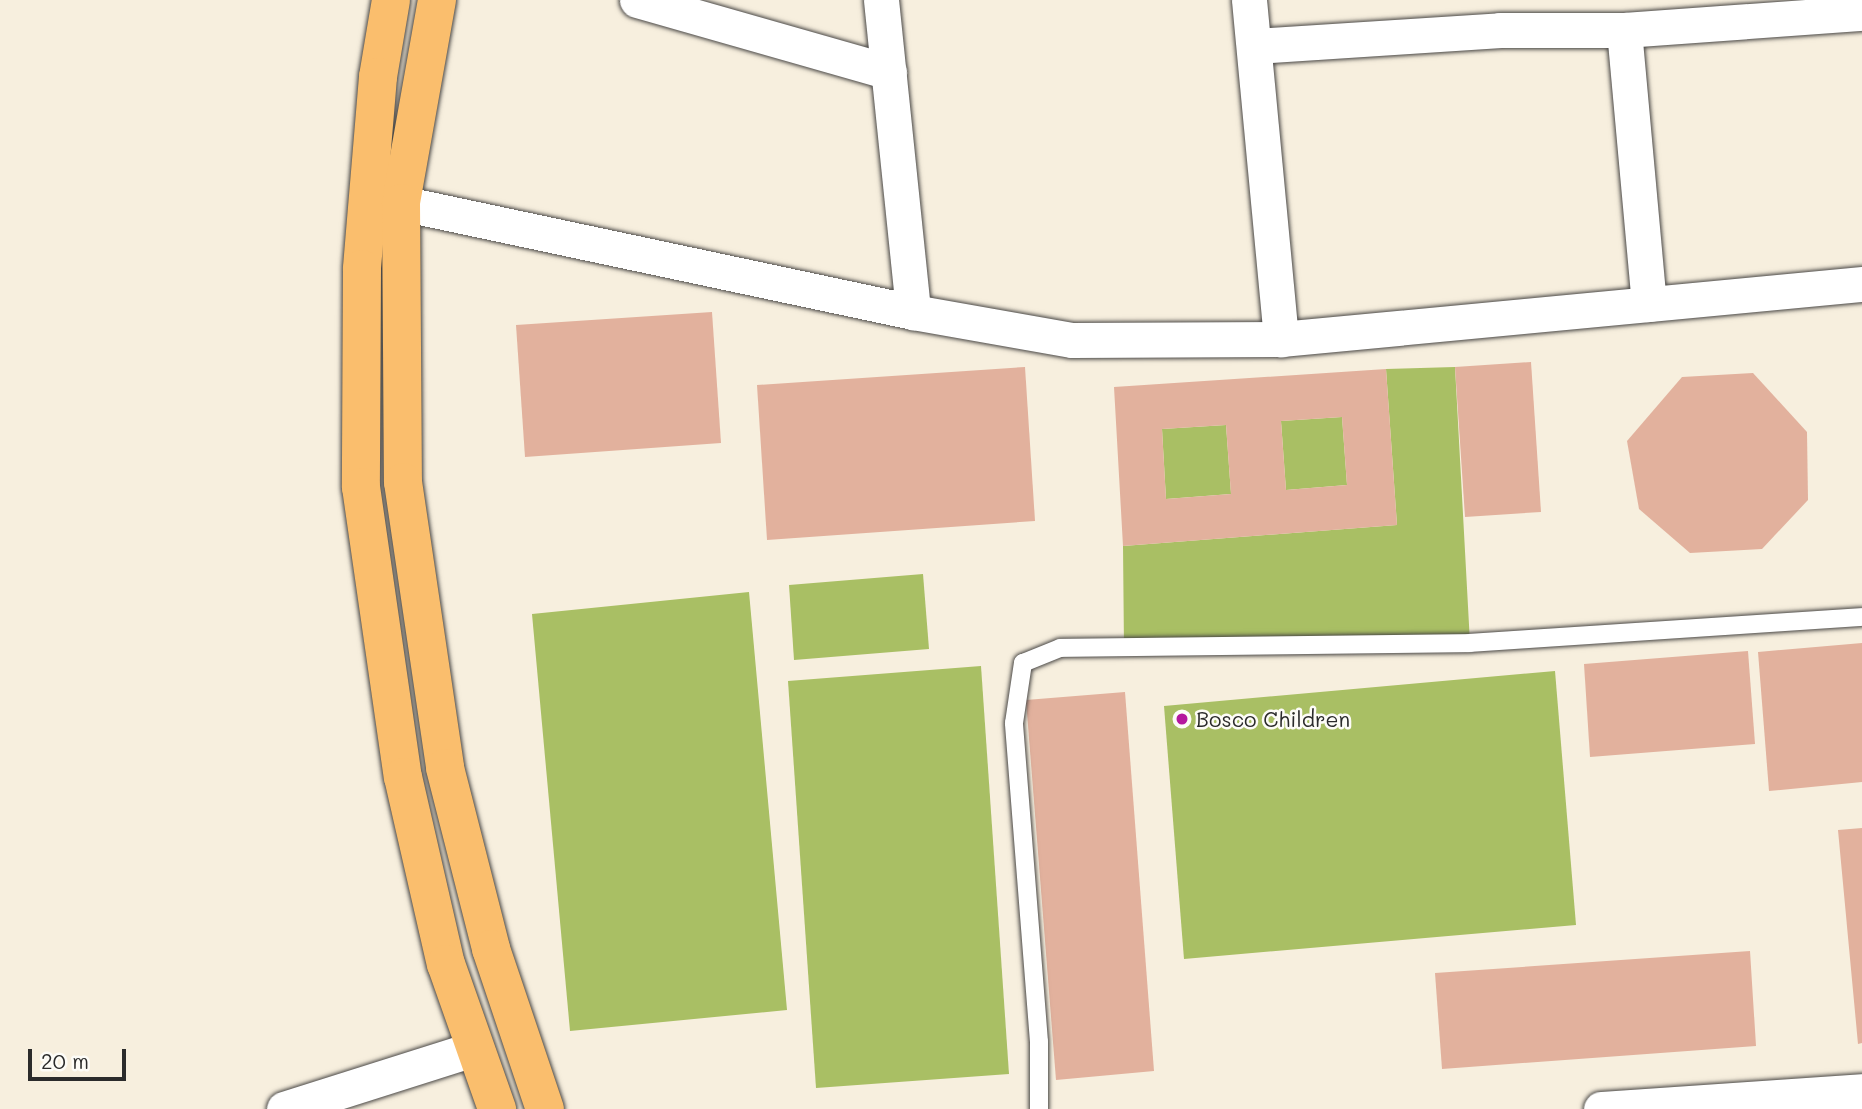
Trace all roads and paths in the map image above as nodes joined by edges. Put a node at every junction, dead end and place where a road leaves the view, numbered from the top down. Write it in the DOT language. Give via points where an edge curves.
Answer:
graph roads {
  1 [pos="391,0"];
  2 [pos="437,0"];
  3 [pos="637,0"];
  4 [pos="881,0"];
  5 [pos="1249,0"];
  6 [pos="1736,10"];
  7 [pos="1862,13"];
  8 [pos="1624,30"];
  9 [pos="1255,46"];
  10 [pos="888,72"];
  11 [pos="378,78"];
  12 [pos="423,82"];
  13 [pos="401,203"];
  14 [pos="1862,284"];
  15 [pos="1649,304"];
  16 [pos="914,312"];
  17 [pos="1281,339"];
  18 [pos="1862,617"];
  19 [pos="473,1049"];
  20 [pos="1862,1091"];
  21 [pos="284,1109"];
  22 [pos="497,1109"];
  23 [pos="545,1109"];
  24 [pos="1039,1109"];
  25 [pos="1601,1109"];
  1 -- 11 [label="main road"];
  2 -- 12 [label="main road"];
  3 -- 10 [label="street"];
  4 -- 10 [label="street"];
  5 -- 9 [label="street"];
  6 -- 7 [label="street"];
  6 -- 8 [label="street"];
  8 -- 9 [label="street" via="1500,30"];
  8 -- 15 [label="street"];
  9 -- 17 [label="street"];
  10 -- 16 [label="street"];
  11 -- 12 [label="main road"];
  11 -- 19 [label="main road" via="362,269 361,487 402,777 446,964"];
  12 -- 13 [label="main road"];
  13 -- 16 [label="street"];
  13 -- 23 [label="main road" via="403,482 445,768 491,949"];
  14 -- 15 [label="street"];
  15 -- 17 [label="street"];
  16 -- 17 [label="street" via="1072,340"];
  18 -- 24 [label="lane" via="1469,643 1060,648 1023,663 1014,723 1039,1042"];
  19 -- 21 [label="street"];
  19 -- 22 [label="main road"];
  20 -- 25 [label="street"];
}
